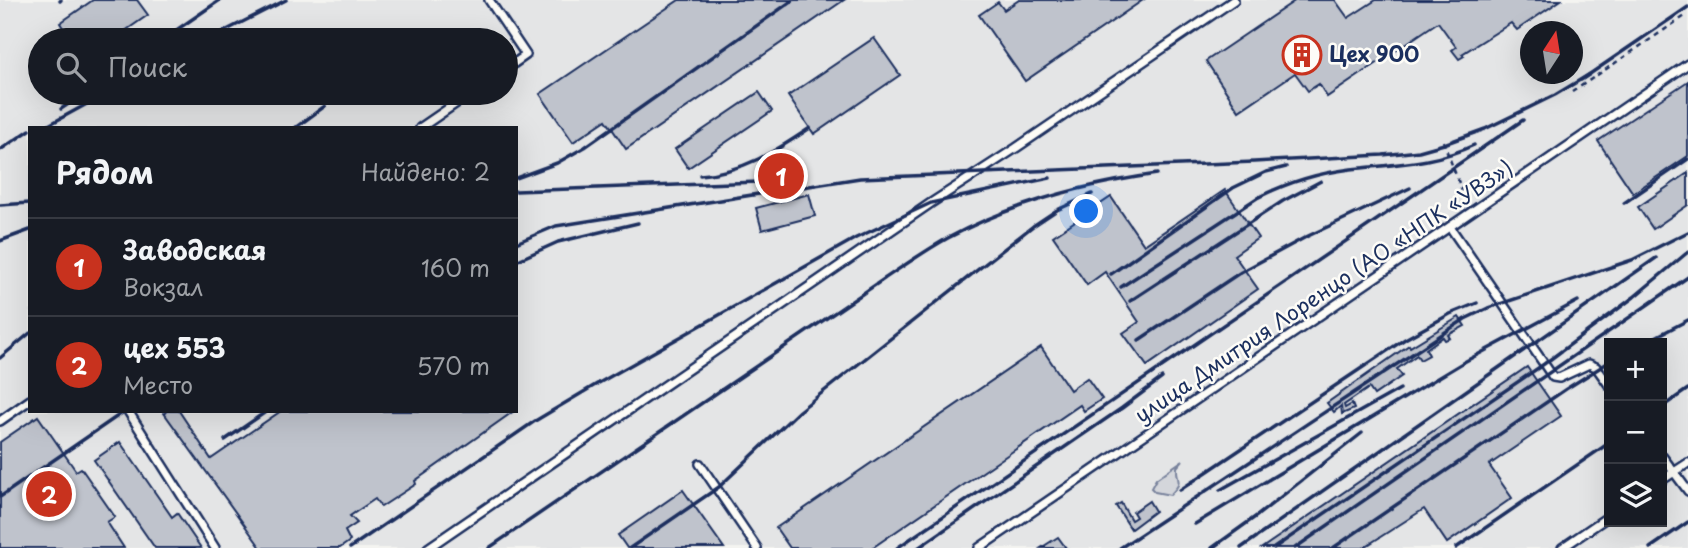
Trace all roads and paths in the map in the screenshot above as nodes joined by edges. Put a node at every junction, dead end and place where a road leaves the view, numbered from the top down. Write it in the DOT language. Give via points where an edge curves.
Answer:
graph roads {
  1 [pos="489,0"];
  2 [pos="1234,0"];
  3 [pos="1688,14"];
  4 [pos="508,28"];
  5 [pos="518,43"];
  6 [pos="518,61"];
  7 [pos="1688,64"];
  8 [pos="1573,92"];
  9 [pos="454,105"];
  10 [pos="423,126"];
  11 [pos="1443,141"];
  12 [pos="1462,191"];
  13 [pos="1450,227"];
  14 [pos="1604,380"];
  15 [pos="28,401"];
  16 [pos="129,413"];
  17 [pos="0,421"];
  18 [pos="1667,463"];
  19 [pos="1688,463"];
  20 [pos="700,464"];
  21 [pos="1674,472"];
  22 [pos="1667,477"];
  23 [pos="1688,491"];
  24 [pos="1604,519"];
  25 [pos="215,548"];
  26 [pos="428,548"];
  27 [pos="757,548"];
  28 [pos="979,548"];
  29 [pos="1562,548"];
  1 -- 4 [label="lane"];
  2 -- 26 [label="lane"];
  3 -- 8 [label="path"];
  5 -- 6 [label="lane" via="526,55"];
  7 -- 13 [label="lane, улица Дмитрия Лоренцо (АО «НПК «УВЗ»)"];
  9 -- 10 [label="lane"];
  11 -- 12 [label="path"];
  13 -- 14 [label="lane" via="1553,377 1592,364"];
  13 -- 28 [label="lane, улица Дмитрия Лоренцо (АО «НПК «УВЗ»)"];
  15 -- 17 [label="lane"];
  16 -- 25 [label="lane"];
  18 -- 21 [label="lane"];
  19 -- 21 [label="lane"];
  20 -- 27 [label="lane"];
  21 -- 22 [label="lane"];
  21 -- 23 [label="lane"];
  24 -- 29 [label="lane"];
}
